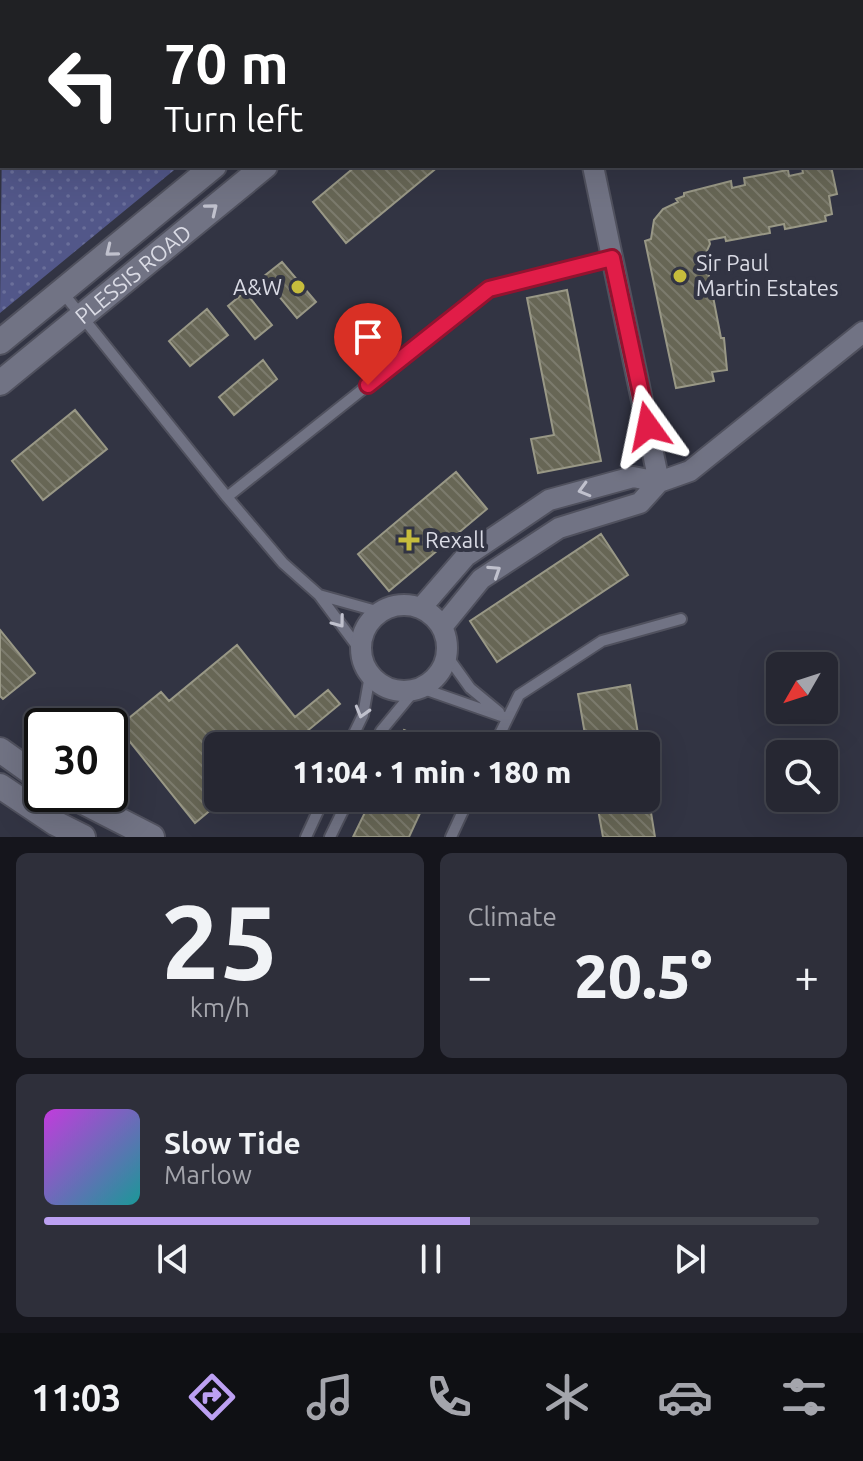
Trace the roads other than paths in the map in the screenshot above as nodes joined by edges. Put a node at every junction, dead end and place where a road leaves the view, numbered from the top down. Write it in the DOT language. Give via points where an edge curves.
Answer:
graph roads {
  1 [pos="212,168"];
  2 [pos="263,168"];
  3 [pos="593,168"];
  4 [pos="612,258"];
  5 [pos="62,291"];
  6 [pos="83,315"];
  7 [pos="863,332"];
  8 [pos="0,342"];
  9 [pos="0,383"];
  10 [pos="659,482"];
  11 [pos="227,497"];
  12 [pos="319,595"];
  13 [pos="421,608"];
  14 [pos="380,612"];
  15 [pos="681,619"];
  16 [pos="442,627"];
  17 [pos="360,650"];
  18 [pos="447,656"];
  19 [pos="370,675"];
  20 [pos="418,690"];
  21 [pos="507,718"];
  22 [pos="355,732"];
  23 [pos="381,732"];
  24 [pos="500,732"];
  25 [pos="0,750"];
  26 [pos="24,767"];
  27 [pos="0,786"];
  28 [pos="103,812"];
  29 [pos="318,812"];
  30 [pos="342,812"];
  31 [pos="463,812"];
  32 [pos="83,837"];
  33 [pos="152,837"];
  34 [pos="306,837"];
  35 [pos="330,837"];
  36 [pos="451,837"];
  1 -- 5 [label="main road, PLESSIS ROAD, one-way"];
  6 -- 2 [label="main road, PLESSIS ROAD, one-way"];
  3 -- 4 [label="street"];
  4 -- 10 [label="street"];
  4 -- 11 [label="lane" via="489,289"];
  5 -- 6 [label="lane"];
  5 -- 8 [label="main road, PLESSIS ROAD"];
  6 -- 9 [label="main road, PLESSIS ROAD"];
  6 -- 11 [label="lane"];
  7 -- 10 [label="street" via="690,471"];
  10 -- 13 [label="street, one-way" via="633,477 549,500 466,556"];
  16 -- 10 [label="street, one-way" via="481,579 559,528 640,503"];
  11 -- 12 [label="lane" via="283,563"];
  12 -- 14 [label="lane"];
  12 -- 17 [label="lane, one-way"];
  13 -- 14 [label="street" via="392,606"];
  13 -- 16 [label="street"];
  14 -- 17 [label="street" via="368,623"];
  15 -- 21 [label="lane" via="602,641 517,696"];
  16 -- 18 [label="street"];
  17 -- 19 [label="street"];
  18 -- 20 [label="street" via="433,681"];
  18 -- 21 [label="lane" via="470,688"];
  19 -- 20 [label="street" via="393,690"];
  19 -- 22 [label="lane, one-way"];
  20 -- 21 [label="lane"];
  20 -- 23 [label="lane"];
  21 -- 24 [label="lane"];
  25 -- 26 [label="main road"];
  27 -- 32 [label="main road"];
  28 -- 33 [label="main road"];
  29 -- 34 [label="lane"];
  30 -- 35 [label="lane"];
  31 -- 36 [label="lane"];
}
